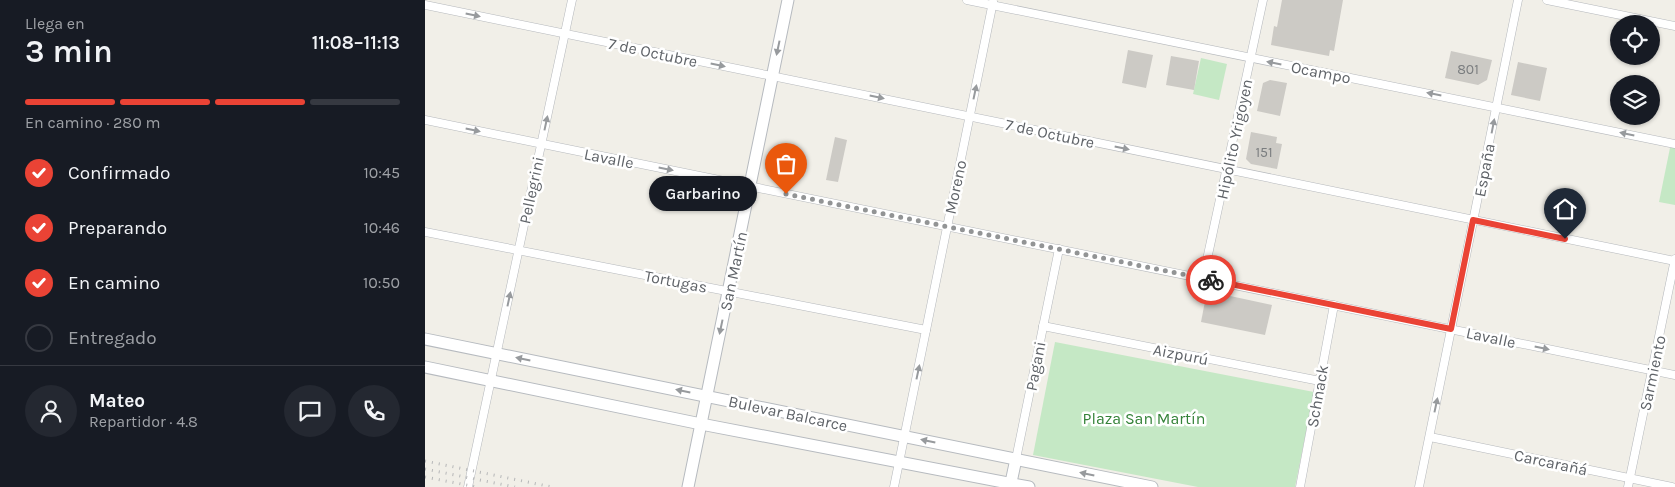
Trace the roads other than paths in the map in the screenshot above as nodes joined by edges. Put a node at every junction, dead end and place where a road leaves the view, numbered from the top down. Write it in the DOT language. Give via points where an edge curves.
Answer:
graph roads {
  1 [pos="571,0"];
  2 [pos="788,0"];
  3 [pos="967,0"];
  4 [pos="1263,0"];
  5 [pos="1518,0"];
  6 [pos="1547,0"];
  7 [pos="993,3"];
  8 [pos="425,5"];
  9 [pos="1675,26"];
  10 [pos="565,34"];
  11 [pos="1252,58"];
  12 [pos="773,76"];
  13 [pos="1497,107"];
  14 [pos="970,117"];
  15 [pos="425,120"];
  16 [pos="541,144"];
  17 [pos="1675,144"];
  18 [pos="1227,170"];
  19 [pos="750,186"];
  20 [pos="1473,220"];
  21 [pos="947,226"];
  22 [pos="425,232"];
  23 [pos="1059,249"];
  24 [pos="519,250"];
  25 [pos="1675,260"];
  26 [pos="1203,278"];
  27 [pos="729,292"];
  28 [pos="1334,305"];
  29 [pos="1043,326"];
  30 [pos="1451,329"];
  31 [pos="926,330"];
  32 [pos="425,339"];
  33 [pos="497,354"];
  34 [pos="425,367"];
  35 [pos="1652,370"];
  36 [pos="1675,375"];
  37 [pos="491,381"];
  38 [pos="1320,381"];
  39 [pos="707,396"];
  40 [pos="701,424"];
  41 [pos="905,436"];
  42 [pos="1429,437"];
  43 [pos="1016,459"];
  44 [pos="900,462"];
  45 [pos="1630,478"];
  46 [pos="1011,485"];
  47 [pos="468,487"];
  48 [pos="689,487"];
  49 [pos="894,487"];
  50 [pos="1029,487"];
  51 [pos="1152,487"];
  52 [pos="1300,487"];
  53 [pos="1419,487"];
  54 [pos="1628,487"];
  55 [pos="1672,487"];
  1 -- 10 [label="street, Pellegrini"];
  2 -- 12 [label="main road, San Martín, one-way"];
  3 -- 7 [label="street, Ocampo"];
  4 -- 11 [label="street, Hipólito Yrigoyen"];
  5 -- 13 [label="street, España"];
  6 -- 9 [label="street"];
  7 -- 11 [label="street, Ocampo"];
  14 -- 7 [label="street, Moreno, one-way"];
  8 -- 10 [label="street, 7 de Octubre, one-way"];
  10 -- 12 [label="street, 7 de Octubre, one-way"];
  16 -- 10 [label="street, Pellegrini, one-way"];
  13 -- 11 [label="street, Ocampo, one-way"];
  11 -- 18 [label="street, Hipólito Yrigoyen"];
  12 -- 14 [label="street, 7 de Octubre, one-way"];
  12 -- 19 [label="main road, San Martín"];
  17 -- 13 [label="street, Ocampo, one-way"];
  20 -- 13 [label="street, España, one-way"];
  14 -- 18 [label="street, 7 de Octubre, one-way"];
  14 -- 21 [label="street, Moreno"];
  15 -- 16 [label="street, Lavalle, one-way"];
  16 -- 19 [label="street, Lavalle, one-way"];
  16 -- 24 [label="street, Pellegrini"];
  18 -- 20 [label="street, 7 de Octubre"];
  18 -- 26 [label="street, Hipólito Yrigoyen"];
  19 -- 21 [label="street, Lavalle"];
  19 -- 27 [label="main road, San Martín"];
  20 -- 25 [label="street, 7 de Octubre"];
  20 -- 30 [label="street, España"];
  21 -- 23 [label="street, Lavalle"];
  21 -- 31 [label="street, Moreno"];
  22 -- 24 [label="street, Tortugas"];
  23 -- 26 [label="street, Lavalle"];
  23 -- 29 [label="street, Pagani"];
  24 -- 27 [label="street, Tortugas"];
  33 -- 24 [label="street, Pellegrini, one-way"];
  25 -- 35 [label="street, Sarmiento"];
  26 -- 28 [label="street, Lavalle"];
  27 -- 31 [label="street, Tortugas"];
  27 -- 39 [label="main road, San Martín, one-way"];
  28 -- 30 [label="street, Lavalle"];
  28 -- 38 [label="street, Schnack"];
  29 -- 38 [label="street, Aizpurú"];
  29 -- 43 [label="street, Pagani"];
  30 -- 35 [label="street, Lavalle, one-way"];
  42 -- 30 [label="street, España, one-way"];
  41 -- 31 [label="street, Moreno, one-way"];
  32 -- 33 [label="main road, Bulevar Balcarce"];
  33 -- 37 [label="street, Pellegrini"];
  39 -- 33 [label="main road, Bulevar Balcarce, one-way"];
  34 -- 37 [label="main road, Bulevar Balcarce"];
  35 -- 36 [label="street, Lavalle"];
  35 -- 45 [label="street, Sarmiento"];
  37 -- 40 [label="main road, Bulevar Balcarce"];
  37 -- 47 [label="street, Pellegrini"];
  38 -- 52 [label="street, Schnack"];
  39 -- 40 [label="main road, San Martín"];
  39 -- 41 [label="main road, Bulevar Balcarce"];
  40 -- 44 [label="main road, Bulevar Balcarce"];
  40 -- 48 [label="main road, San Martín"];
  43 -- 41 [label="main road, Bulevar Balcarce, one-way"];
  41 -- 44 [label="street, Moreno"];
  42 -- 45 [label="street, Carcarañá"];
  42 -- 53 [label="street, España"];
  43 -- 46 [label="main road, Pagani"];
  51 -- 43 [label="main road, Bulevar Balcarce, one-way"];
  44 -- 46 [label="main road, Bulevar Balcarce"];
  44 -- 49 [label="street, Moreno"];
  45 -- 54 [label="street, Sarmiento"];
  45 -- 55 [label="street, Carcarañá"];
  46 -- 50 [label="main road, Bulevar Balcarce"];
}
